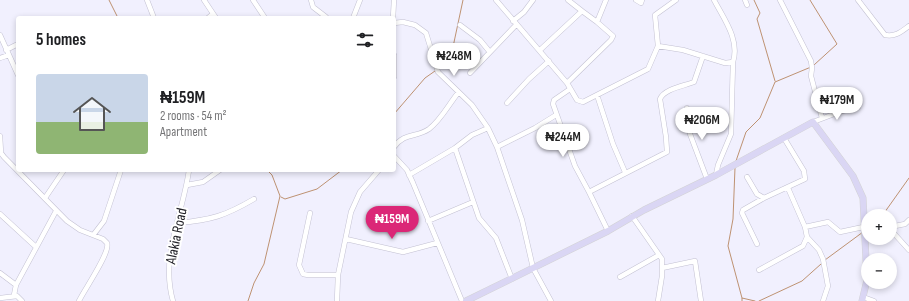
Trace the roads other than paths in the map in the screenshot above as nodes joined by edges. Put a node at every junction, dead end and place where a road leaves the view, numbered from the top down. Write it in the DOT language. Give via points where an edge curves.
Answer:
graph roads {
  1 [pos="147,0"];
  2 [pos="204,0"];
  3 [pos="253,0"];
  4 [pos="311,0"];
  5 [pos="360,0"];
  6 [pos="394,0"];
  7 [pos="496,0"];
  8 [pos="533,0"];
  9 [pos="568,0"];
  10 [pos="606,0"];
  11 [pos="636,0"];
  12 [pos="642,0"];
  13 [pos="676,0"];
  14 [pos="714,0"];
  15 [pos="780,0"];
  16 [pos="858,0"];
  17 [pos="582,10"];
  18 [pos="153,16"];
  19 [pos="215,16"];
  20 [pos="264,16"];
  21 [pos="324,16"];
  22 [pos="354,16"];
  23 [pos="393,16"];
  24 [pos="597,22"];
  25 [pos="396,23"];
  26 [pos="515,23"];
  27 [pos="460,25"];
  28 [pos="909,26"];
  29 [pos="0,35"];
  30 [pos="16,45"];
  31 [pos="658,46"];
  32 [pos="6,50"];
  33 [pos="540,50"];
  34 [pos="489,51"];
  35 [pos="9,55"];
  36 [pos="703,56"];
  37 [pos="0,58"];
  38 [pos="549,61"];
  39 [pos="733,62"];
  40 [pos="16,71"];
  41 [pos="470,73"];
  42 [pos="567,83"];
  43 [pos="570,89"];
  44 [pos="458,93"];
  45 [pos="597,95"];
  46 [pos="507,103"];
  47 [pos="858,107"];
  48 [pos="687,108"];
  49 [pos="556,115"];
  50 [pos="822,118"];
  51 [pos="813,122"];
  52 [pos="488,128"];
  53 [pos="0,136"];
  54 [pos="784,138"];
  55 [pos="396,145"];
  56 [pos="497,147"];
  57 [pos="455,148"];
  58 [pos="0,150"];
  59 [pos="396,159"];
  60 [pos="16,170"];
  61 [pos="18,172"];
  62 [pos="63,172"];
  63 [pos="119,172"];
  64 [pos="189,172"];
  65 [pos="217,172"];
  66 [pos="377,172"];
  67 [pos="625,172"];
  68 [pos="409,175"];
  69 [pos="716,175"];
  70 [pos="747,177"];
  71 [pos="707,179"];
  72 [pos="187,186"];
  73 [pos="788,188"];
  74 [pos="589,192"];
  75 [pos="45,198"];
  76 [pos="764,198"];
  77 [pos="254,199"];
  78 [pos="473,202"];
  79 [pos="864,209"];
  80 [pos="56,211"];
  81 [pos="310,213"];
  82 [pos="0,214"];
  83 [pos="632,216"];
  84 [pos="909,220"];
  85 [pos="428,221"];
  86 [pos="178,223"];
  87 [pos="897,226"];
  88 [pos="805,227"];
  89 [pos="861,227"];
  90 [pos="608,231"];
  91 [pos="94,234"];
  92 [pos="897,236"];
  93 [pos="807,237"];
  94 [pos="346,239"];
  95 [pos="437,243"];
  96 [pos="757,244"];
  97 [pos="866,245"];
  98 [pos="36,247"];
  99 [pos="909,250"];
  100 [pos="660,255"];
  101 [pos="533,268"];
  102 [pos="662,268"];
  103 [pos="759,270"];
  104 [pos="0,273"];
  105 [pos="338,275"];
  106 [pos="620,277"];
  107 [pos="512,279"];
  108 [pos="16,285"];
  109 [pos="14,295"];
  110 [pos="0,298"];
  111 [pos="862,299"];
  112 [pos="22,301"];
  113 [pos="79,301"];
  114 [pos="173,301"];
  115 [pos="337,301"];
  116 [pos="466,301"];
  117 [pos="551,301"];
  118 [pos="658,301"];
  119 [pos="700,301"];
  120 [pos="823,301"];
  121 [pos="874,301"];
  1 -- 18 [label="street"];
  2 -- 19 [label="street"];
  3 -- 20 [label="street"];
  4 -- 21 [label="street" via="313,7"];
  5 -- 22 [label="street"];
  6 -- 23 [label="street"];
  7 -- 26 [label="street"];
  8 -- 26 [label="street"];
  9 -- 17 [label="street"];
  10 -- 24 [label="street"];
  11 -- 12 [label="street" via="641,3"];
  13 -- 31 [label="street" via="656,15"];
  14 -- 39 [label="street" via="735,44"];
  15 -- 50 [label="street" via="810,61 811,76"];
  16 -- 28 [label="street" via="885,35 898,34"];
  17 -- 24 [label="street"];
  17 -- 33 [label="street"];
  24 -- 42 [label="street" via="613,36"];
  25 -- 44 [label="street" via="415,25 426,33 437,69"];
  26 -- 33 [label="street"];
  26 -- 34 [label="street"];
  27 -- 34 [label="street" via="480,40"];
  29 -- 32 [label="street"];
  30 -- 32 [label="street"];
  31 -- 36 [label="street"];
  31 -- 45 [label="street" via="648,69"];
  32 -- 35 [label="street"];
  33 -- 38 [label="street"];
  34 -- 41 [label="street"];
  35 -- 37 [label="street"];
  35 -- 40 [label="street"];
  36 -- 39 [label="street" via="725,63"];
  36 -- 67 [label="street" via="694,82 661,96 667,152"];
  38 -- 42 [label="street"];
  38 -- 46 [label="street"];
  39 -- 69 [label="street" via="731,134"];
  42 -- 43 [label="street"];
  43 -- 45 [label="street" via="580,102"];
  43 -- 49 [label="street" via="554,100"];
  44 -- 52 [label="street" via="472,105"];
  44 -- 55 [label="street" via="431,127 402,138"];
  45 -- 67 [label="street"];
  47 -- 50 [label="street"];
  48 -- 71 [label="street" via="690,134"];
  49 -- 56 [label="street"];
  49 -- 74 [label="street" via="575,166"];
  50 -- 51 [label="street"];
  51 -- 54 [label="main road"];
  51 -- 79 [label="main road" via="858,185"];
  52 -- 56 [label="street"];
  52 -- 57 [label="street" via="472,135"];
  53 -- 58 [label="street"];
  54 -- 69 [label="main road"];
  54 -- 73 [label="street" via="806,176"];
  56 -- 101 [label="street" via="522,220"];
  57 -- 68 [label="street"];
  57 -- 78 [label="street"];
  58 -- 60 [label="street"];
  59 -- 68 [label="street"];
  61 -- 75 [label="street"];
  62 -- 75 [label="street"];
  63 -- 91 [label="street" via="104,221"];
  64 -- 72 [label="street, Alakia Road"];
  65 -- 72 [label="street" via="203,182"];
  66 -- 94 [label="street" via="355,201"];
  67 -- 74 [label="street"];
  68 -- 85 [label="street"];
  69 -- 71 [label="main road"];
  70 -- 76 [label="street" via="757,194"];
  71 -- 83 [label="main road"];
  72 -- 86 [label="street, Alakia Road"];
  73 -- 76 [label="street"];
  73 -- 88 [label="street"];
  74 -- 90 [label="street"];
  75 -- 80 [label="street"];
  76 -- 96 [label="street" via="742,213"];
  77 -- 86 [label="street" via="232,212 217,217"];
  78 -- 85 [label="street"];
  78 -- 107 [label="street" via="482,224 496,238"];
  80 -- 91 [label="street" via="80,230"];
  80 -- 98 [label="street"];
  81 -- 105 [label="street" via="299,265 300,271 308,275"];
  82 -- 98 [label="street"];
  83 -- 90 [label="main road"];
  83 -- 100 [label="street"];
  84 -- 87 [label="street"];
  85 -- 95 [label="street"];
  86 -- 114 [label="street, Alakia Road" via="169,255 169,283"];
  88 -- 89 [label="street" via="828,222 840,232"];
  88 -- 93 [label="street"];
  90 -- 101 [label="main road"];
  91 -- 113 [label="street" via="107,242 108,248"];
  92 -- 99 [label="street"];
  93 -- 103 [label="street" via="802,246"];
  93 -- 120 [label="street" via="819,250 823,259 828,286"];
  94 -- 95 [label="street" via="404,252"];
  94 -- 105 [label="street"];
  95 -- 116 [label="street"];
  97 -- 111 [label="main road" via="867,280"];
  98 -- 108 [label="street"];
  100 -- 102 [label="street"];
  100 -- 106 [label="street"];
  101 -- 107 [label="main road"];
  101 -- 117 [label="street"];
  102 -- 118 [label="street"];
  102 -- 119 [label="street" via="695,261"];
  104 -- 108 [label="street"];
  105 -- 115 [label="street"];
  107 -- 116 [label="main road"];
  108 -- 109 [label="street"];
  109 -- 110 [label="street"];
  109 -- 112 [label="street"];
  111 -- 121 [label="street"];
}
